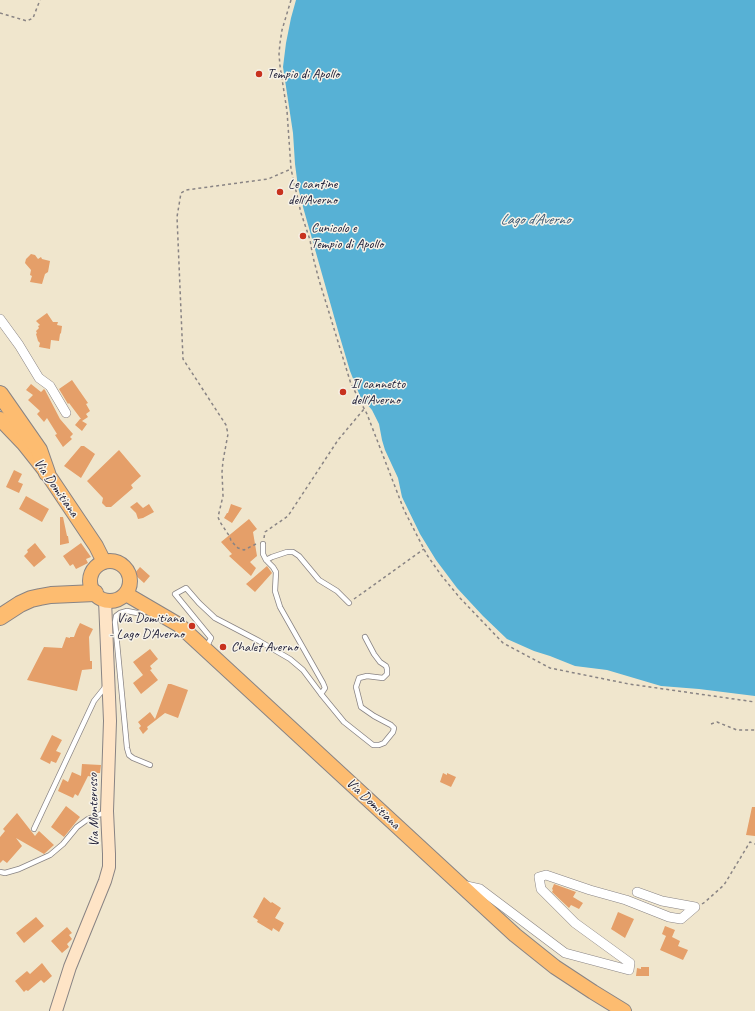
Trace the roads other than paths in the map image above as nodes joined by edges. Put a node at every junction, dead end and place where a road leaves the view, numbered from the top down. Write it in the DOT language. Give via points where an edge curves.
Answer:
graph roads {
  1 [pos="0,319"];
  2 [pos="0,394"];
  3 [pos="66,413"];
  4 [pos="0,419"];
  5 [pos="47,474"];
  6 [pos="263,544"];
  7 [pos="266,560"];
  8 [pos="104,562"];
  9 [pos="126,594"];
  10 [pos="100,597"];
  11 [pos="349,603"];
  12 [pos="148,607"];
  13 [pos="0,617"];
  14 [pos="365,637"];
  15 [pos="205,649"];
  16 [pos="108,682"];
  17 [pos="321,694"];
  18 [pos="150,765"];
  19 [pos="107,811"];
  20 [pos="34,829"];
  21 [pos="0,872"];
  22 [pos="460,884"];
  23 [pos="637,892"];
  24 [pos="56,1011"];
  25 [pos="624,1011"];
  1 -- 3 [label="street" via="39,378 50,386"];
  2 -- 5 [label="highway" via="39,450"];
  4 -- 5 [label="main road, Via Domitiana" via="24,444"];
  5 -- 8 [label="main road, Via Domitiana"];
  6 -- 7 [label="lane"];
  7 -- 11 [label="lane" via="294,552 319,580 337,591"];
  7 -- 17 [label="lane" via="276,572 275,591 280,607 325,688"];
  8 -- 9 [label="main road" via="114,561 127,570 130,580"];
  8 -- 10 [label="main road" via="92,572 90,583"];
  9 -- 10 [label="main road" via="116,600"];
  9 -- 12 [label="main road, Via Domitiana"];
  10 -- 13 [label="highway" via="40,597 20,604"];
  10 -- 16 [label="street, Via Monterusso"];
  12 -- 15 [label="main road, Via Domitiana" via="179,625"];
  12 -- 18 [label="lane" via="144,612 120,612 115,622 126,748 133,758"];
  14 -- 17 [label="lane" via="374,654 386,666 387,674 383,678 359,678 356,687 361,707 391,725 394,728 393,732 384,743 374,745 344,722"];
  15 -- 17 [label="lane" via="211,638 175,594 186,588 215,618 290,659 303,670"];
  15 -- 22 [label="main road, Via Domitiana"];
  16 -- 19 [label="street, Via Monterusso" via="110,721"];
  16 -- 20 [label="lane" via="94,701"];
  19 -- 21 [label="lane" via="76,827 63,844 50,855 19,869"];
  19 -- 24 [label="street, Via Monterusso" via="109,867 70,967"];
  22 -- 23 [label="street" via="480,889 565,953 628,970 630,963 575,923 541,888 539,878 546,875 626,900 669,917 681,919 695,907 662,901"];
  22 -- 25 [label="main road, Via Domitiana" via="515,935 555,967"];
}
